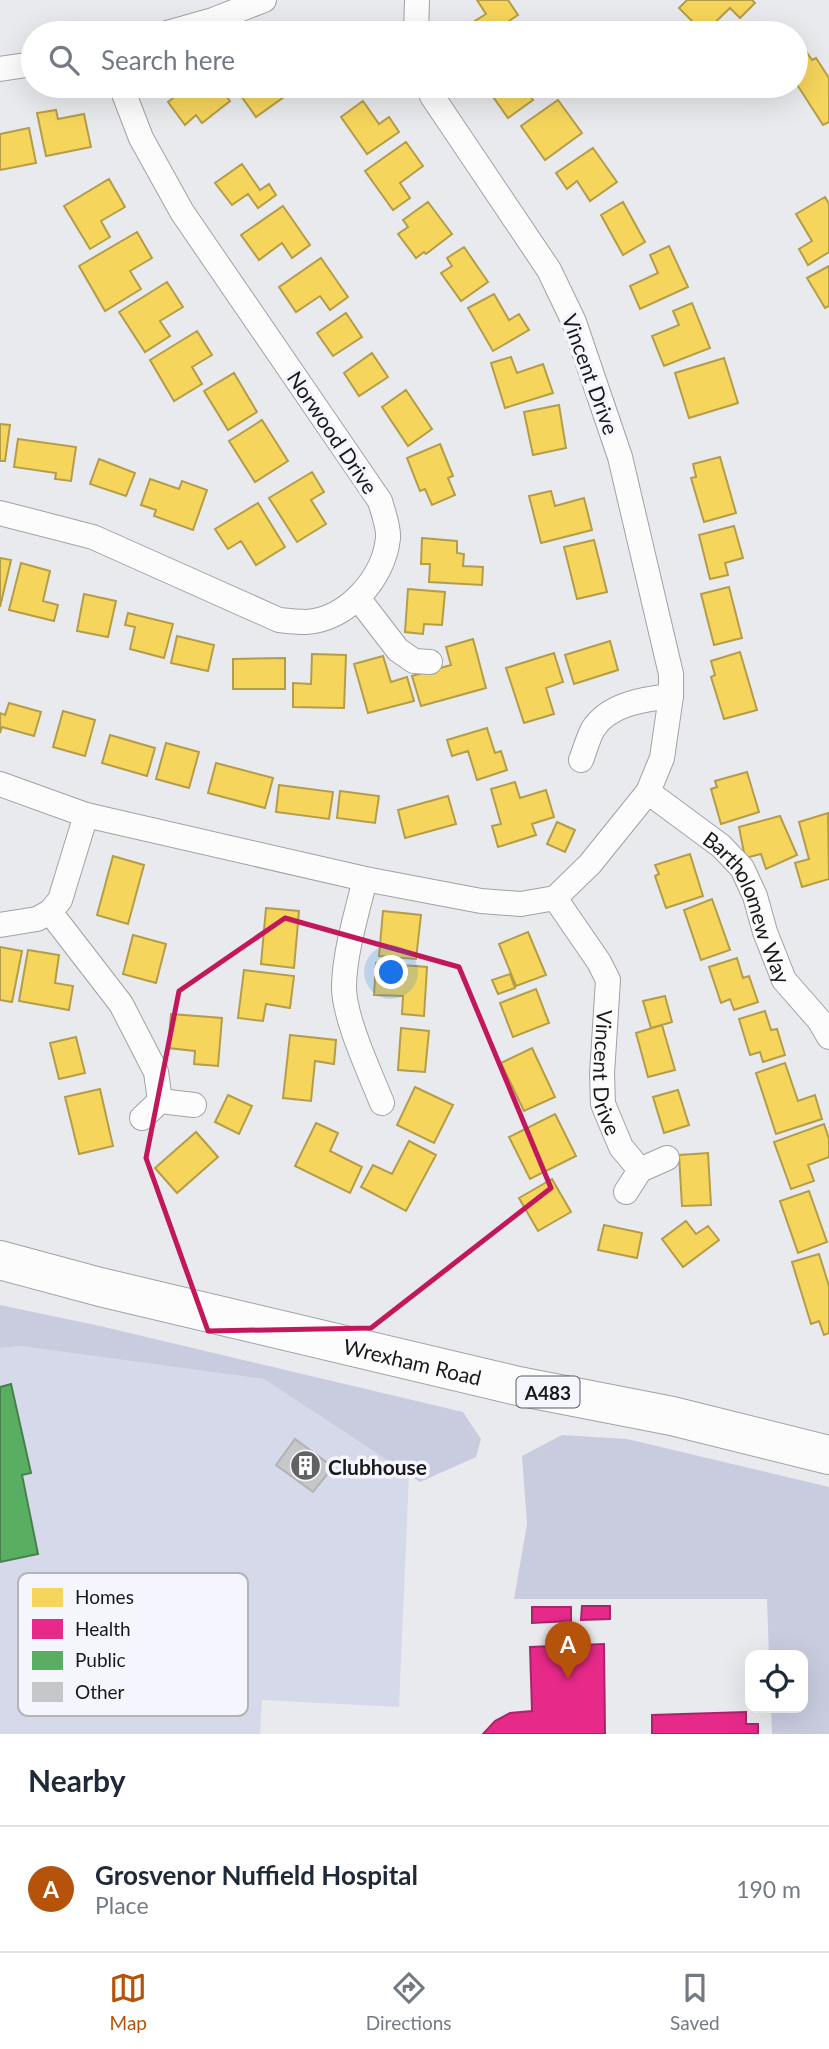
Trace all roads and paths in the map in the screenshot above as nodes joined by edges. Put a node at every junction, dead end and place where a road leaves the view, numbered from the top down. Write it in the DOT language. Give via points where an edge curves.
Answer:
graph roads {
  1 [pos="264,0"];
  2 [pos="417,0"];
  3 [pos="209,21"];
  4 [pos="416,21"];
  5 [pos="21,66"];
  6 [pos="0,69"];
  7 [pos="126,98"];
  8 [pos="433,98"];
  9 [pos="0,513"];
  10 [pos="358,598"];
  11 [pos="430,662"];
  12 [pos="671,696"];
  13 [pos="582,760"];
  14 [pos="0,785"];
  15 [pos="648,792"];
  16 [pos="86,815"];
  17 [pos="365,879"];
  18 [pos="555,898"];
  19 [pos="50,912"];
  20 [pos="0,925"];
  21 [pos="829,1037"];
  22 [pos="382,1103"];
  23 [pos="194,1105"];
  24 [pos="667,1158"];
  25 [pos="640,1170"];
  26 [pos="626,1192"];
  27 [pos="0,1261"];
  28 [pos="829,1455"];
  1 -- 3 [label="street"];
  2 -- 4 [label="street"];
  5 -- 6 [label="street"];
  7 -- 10 [label="street, Norwood Drive" via="141,138 182,212 380,501 388,537 380,570"];
  8 -- 12 [label="street, Vincent Drive" via="549,270 574,323 620,457 671,674"];
  9 -- 10 [label="street, Norwood Drive" via="93,537 279,620 307,622 330,616"];
  10 -- 11 [label="street" via="398,650 414,661"];
  12 -- 13 [label="street" via="645,699 607,713 593,729"];
  12 -- 15 [label="street, Vincent Drive" via="662,758"];
  14 -- 16 [label="street"];
  15 -- 18 [label="street, Vincent Drive" via="590,864"];
  15 -- 21 [label="street, Bartholomew Way" via="721,846 742,868 784,980"];
  16 -- 17 [label="street"];
  16 -- 19 [label="street" via="60,900"];
  17 -- 18 [label="street" via="481,901 520,904"];
  17 -- 22 [label="street" via="344,987 352,1024"];
  18 -- 25 [label="street, Vincent Drive" via="608,980 603,1104 621,1147"];
  19 -- 20 [label="street" via="37,919"];
  19 -- 23 [label="street" via="121,1004 156,1072 151,1110"];
  24 -- 25 [label="street"];
  25 -- 26 [label="street"];
  27 -- 28 [label="highway, Wrexham Road / A483" via="505,1383 672,1416"];
}
